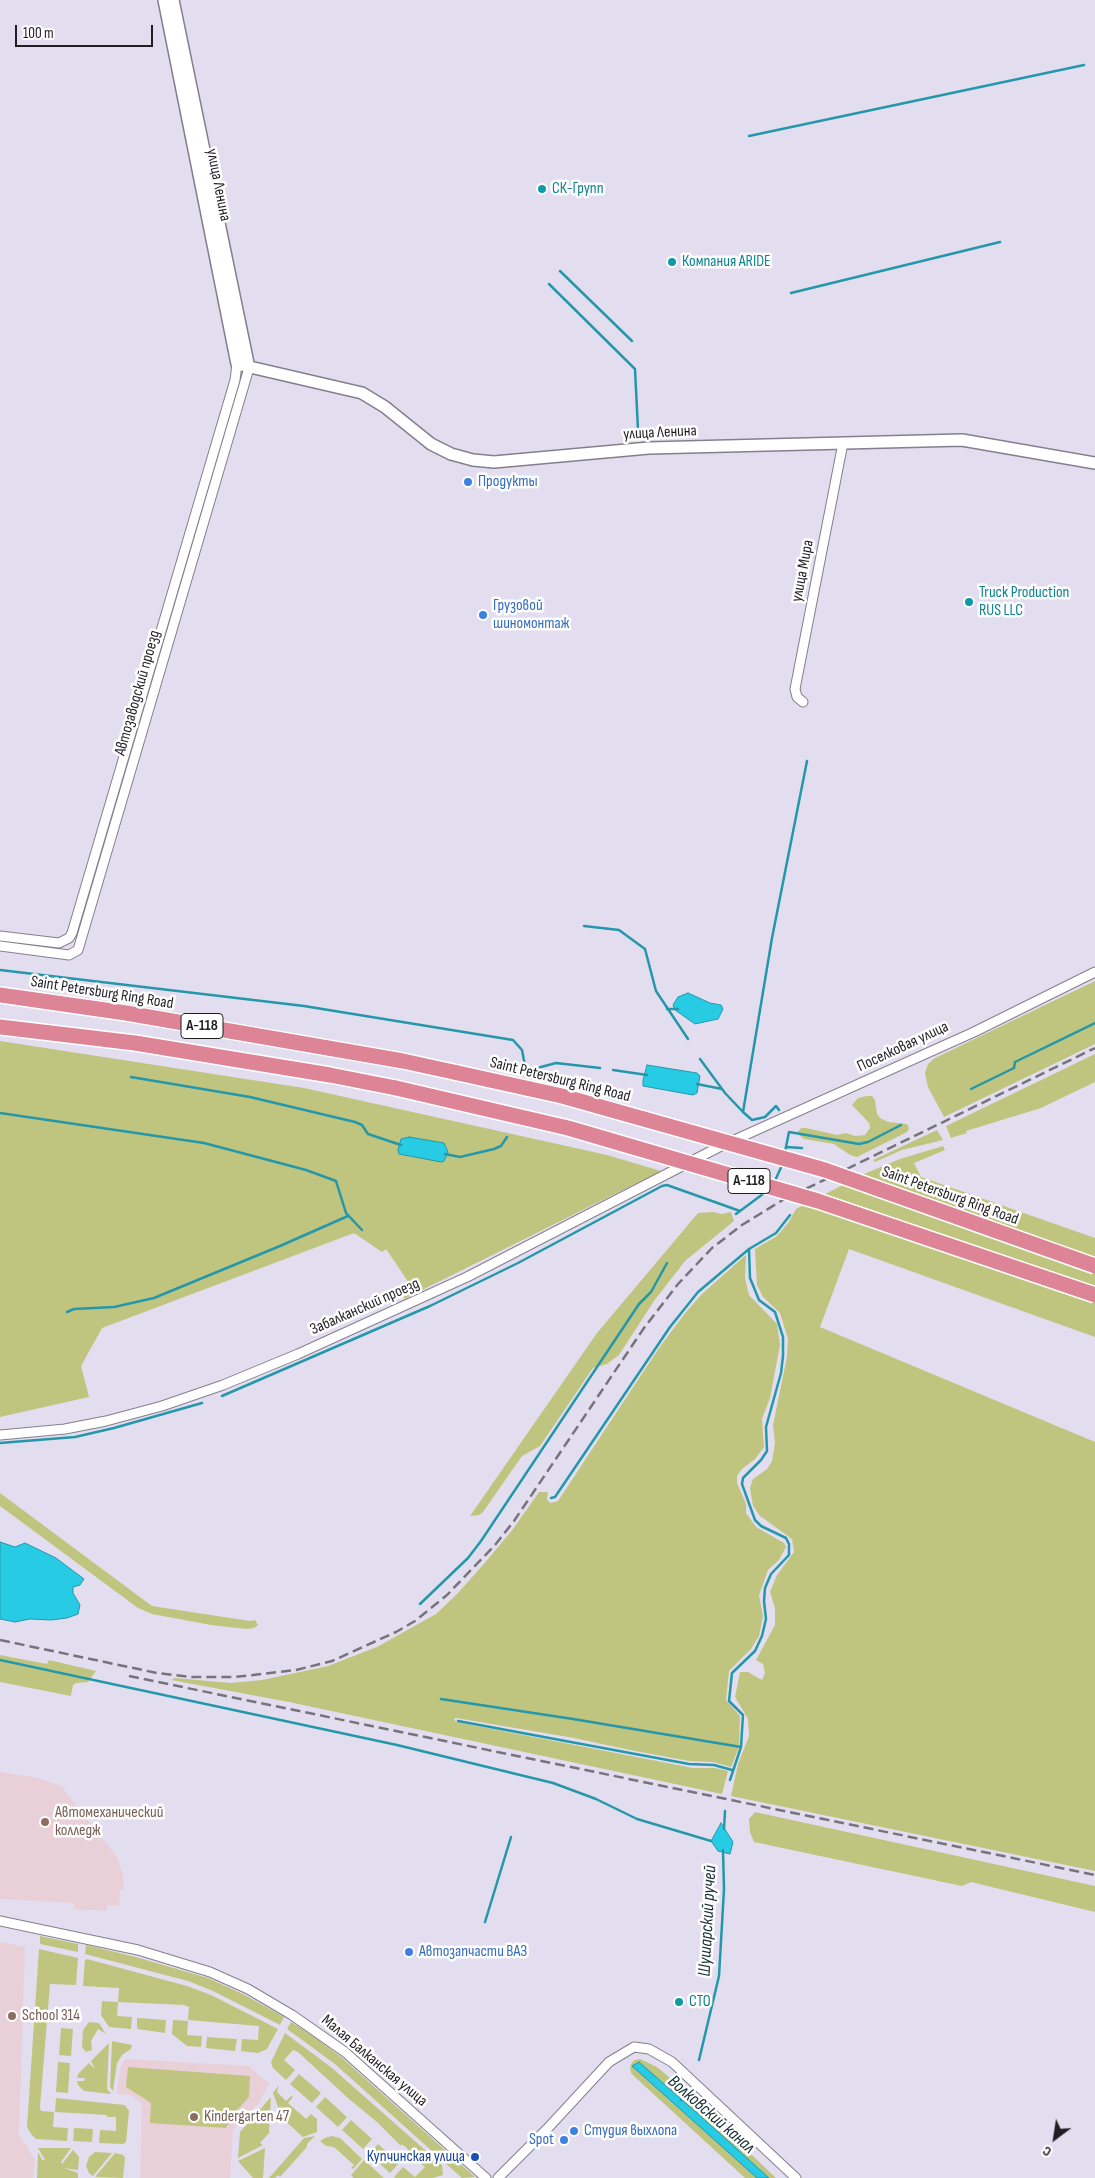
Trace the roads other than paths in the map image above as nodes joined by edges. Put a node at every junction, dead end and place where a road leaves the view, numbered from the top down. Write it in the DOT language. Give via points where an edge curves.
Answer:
graph roads {
  1 [pos="164,0"];
  2 [pos="173,0"];
  3 [pos="237,364"];
  4 [pos="249,368"];
  5 [pos="843,443"];
  6 [pos="1095,463"];
  7 [pos="803,702"];
  8 [pos="0,936"];
  9 [pos="0,946"];
  10 [pos="1095,972"];
  11 [pos="0,995"];
  12 [pos="0,1028"];
  13 [pos="721,1146"];
  14 [pos="1095,1266"];
  15 [pos="1095,1295"];
  16 [pos="0,1436"];
  17 [pos="0,1921"];
  18 [pos="486,2178"];
  19 [pos="498,2178"];
  20 [pos="796,2178"];
  1 -- 3 [label="street, улица Ленина"];
  2 -- 4 [label="street, улица Ленина"];
  3 -- 4 [label="street, улица Ленина"];
  3 -- 8 [label="street, Автозаводский проезд" via="235,380 72,933 59,943"];
  4 -- 5 [label="street, улица Ленина" via="362,393 431,444 473,460 494,462 649,448"];
  4 -- 9 [label="street, Автозаводский проезд" via="78,950 69,955"];
  5 -- 6 [label="street, улица Ленина" via="962,440"];
  5 -- 7 [label="street, улица Мира" via="795,689"];
  10 -- 13 [label="street, Поселковая улица" via="974,1032"];
  11 -- 14 [label="highway, Saint Petersburg Ring Road / А-118, bridge" via="126,1013 403,1061 562,1096 826,1170"];
  12 -- 15 [label="highway, А-118, bridge" via="135,1043 330,1075 568,1128 808,1198"];
  13 -- 16 [label="street, Забалканский проезд" via="467,1278 223,1385 106,1421"];
  17 -- 18 [label="street, Малая Балканская улица" via="138,1950 210,1972 248,1989 345,2052"];
  19 -- 20 [label="street" via="609,2062 634,2047 666,2058"];
}
